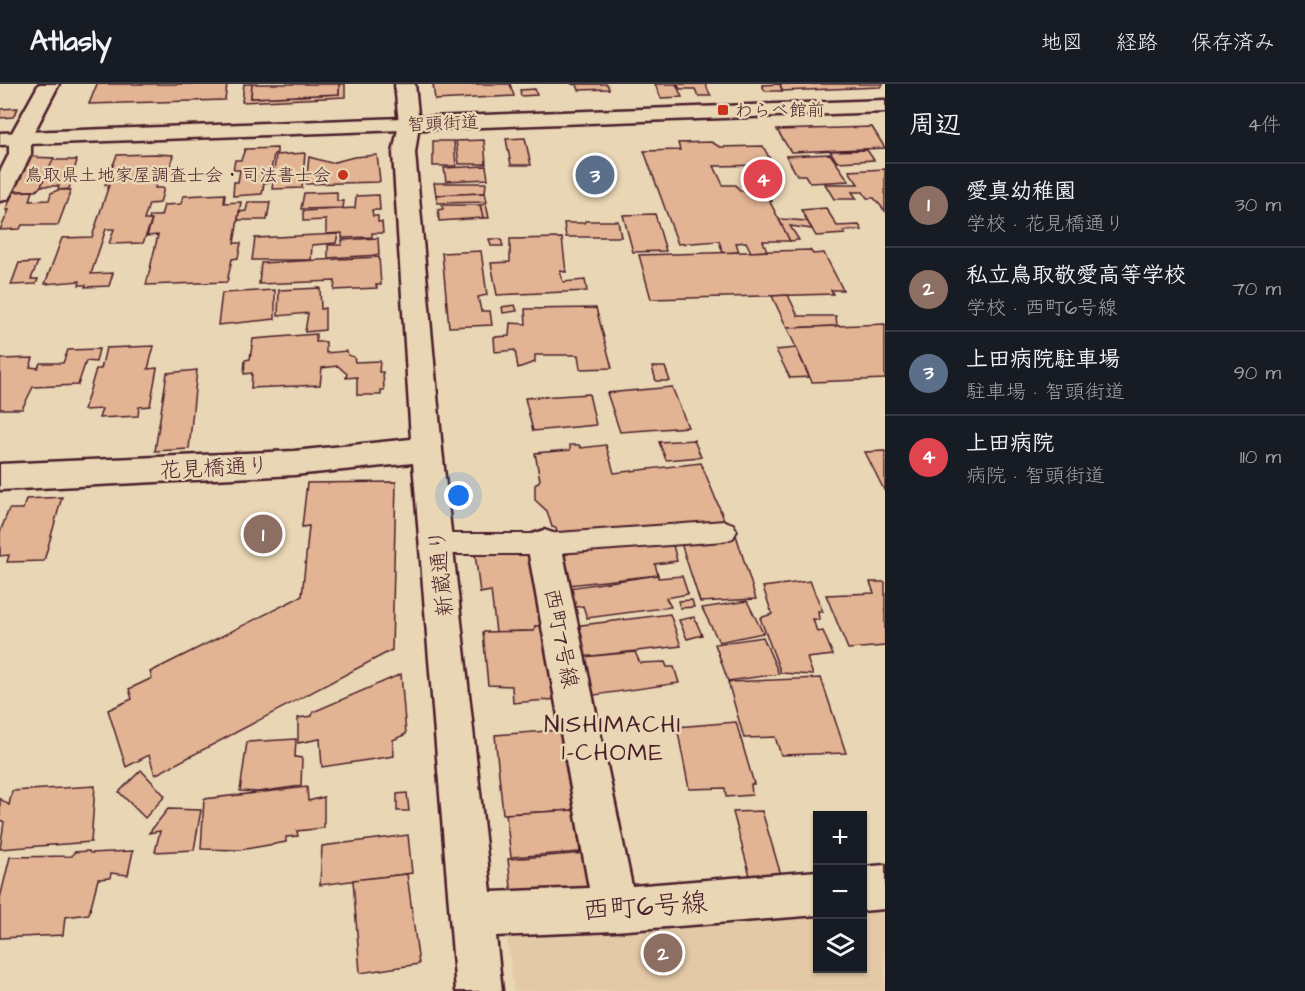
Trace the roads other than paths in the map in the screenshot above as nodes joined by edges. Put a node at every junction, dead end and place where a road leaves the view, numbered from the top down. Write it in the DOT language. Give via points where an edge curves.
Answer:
graph roads {
  1 [pos="49,84"];
  2 [pos="405,84"];
  3 [pos="885,106"];
  4 [pos="410,124"];
  5 [pos="10,139"];
  6 [pos="0,194"];
  7 [pos="427,450"];
  8 [pos="0,477"];
  9 [pos="725,531"];
  10 [pos="437,544"];
  11 [pos="544,544"];
  12 [pos="885,887"];
  13 [pos="867,889"];
  14 [pos="813,893"];
  15 [pos="615,909"];
  16 [pos="473,915"];
  17 [pos="479,991"];
  1 -- 5 [label="street"];
  2 -- 4 [label="street, 新蔵通り"];
  3 -- 4 [label="street, 智頭街道"];
  4 -- 5 [label="street, 智頭街道"];
  4 -- 7 [label="street, 新蔵通り" via="404,153"];
  5 -- 6 [label="street" via="20,154"];
  7 -- 8 [label="street, 花見橋通り" via="294,463"];
  7 -- 10 [label="street, 新蔵通り"];
  9 -- 11 [label="lane"];
  10 -- 11 [label="lane"];
  10 -- 16 [label="street, 新蔵通り"];
  11 -- 15 [label="street, 西町7号線"];
  12 -- 13 [label="street"];
  14 -- 15 [label="street, 西町6号線"];
  15 -- 16 [label="street, 西町6号線"];
  16 -- 17 [label="street, 新蔵通り"];
}
